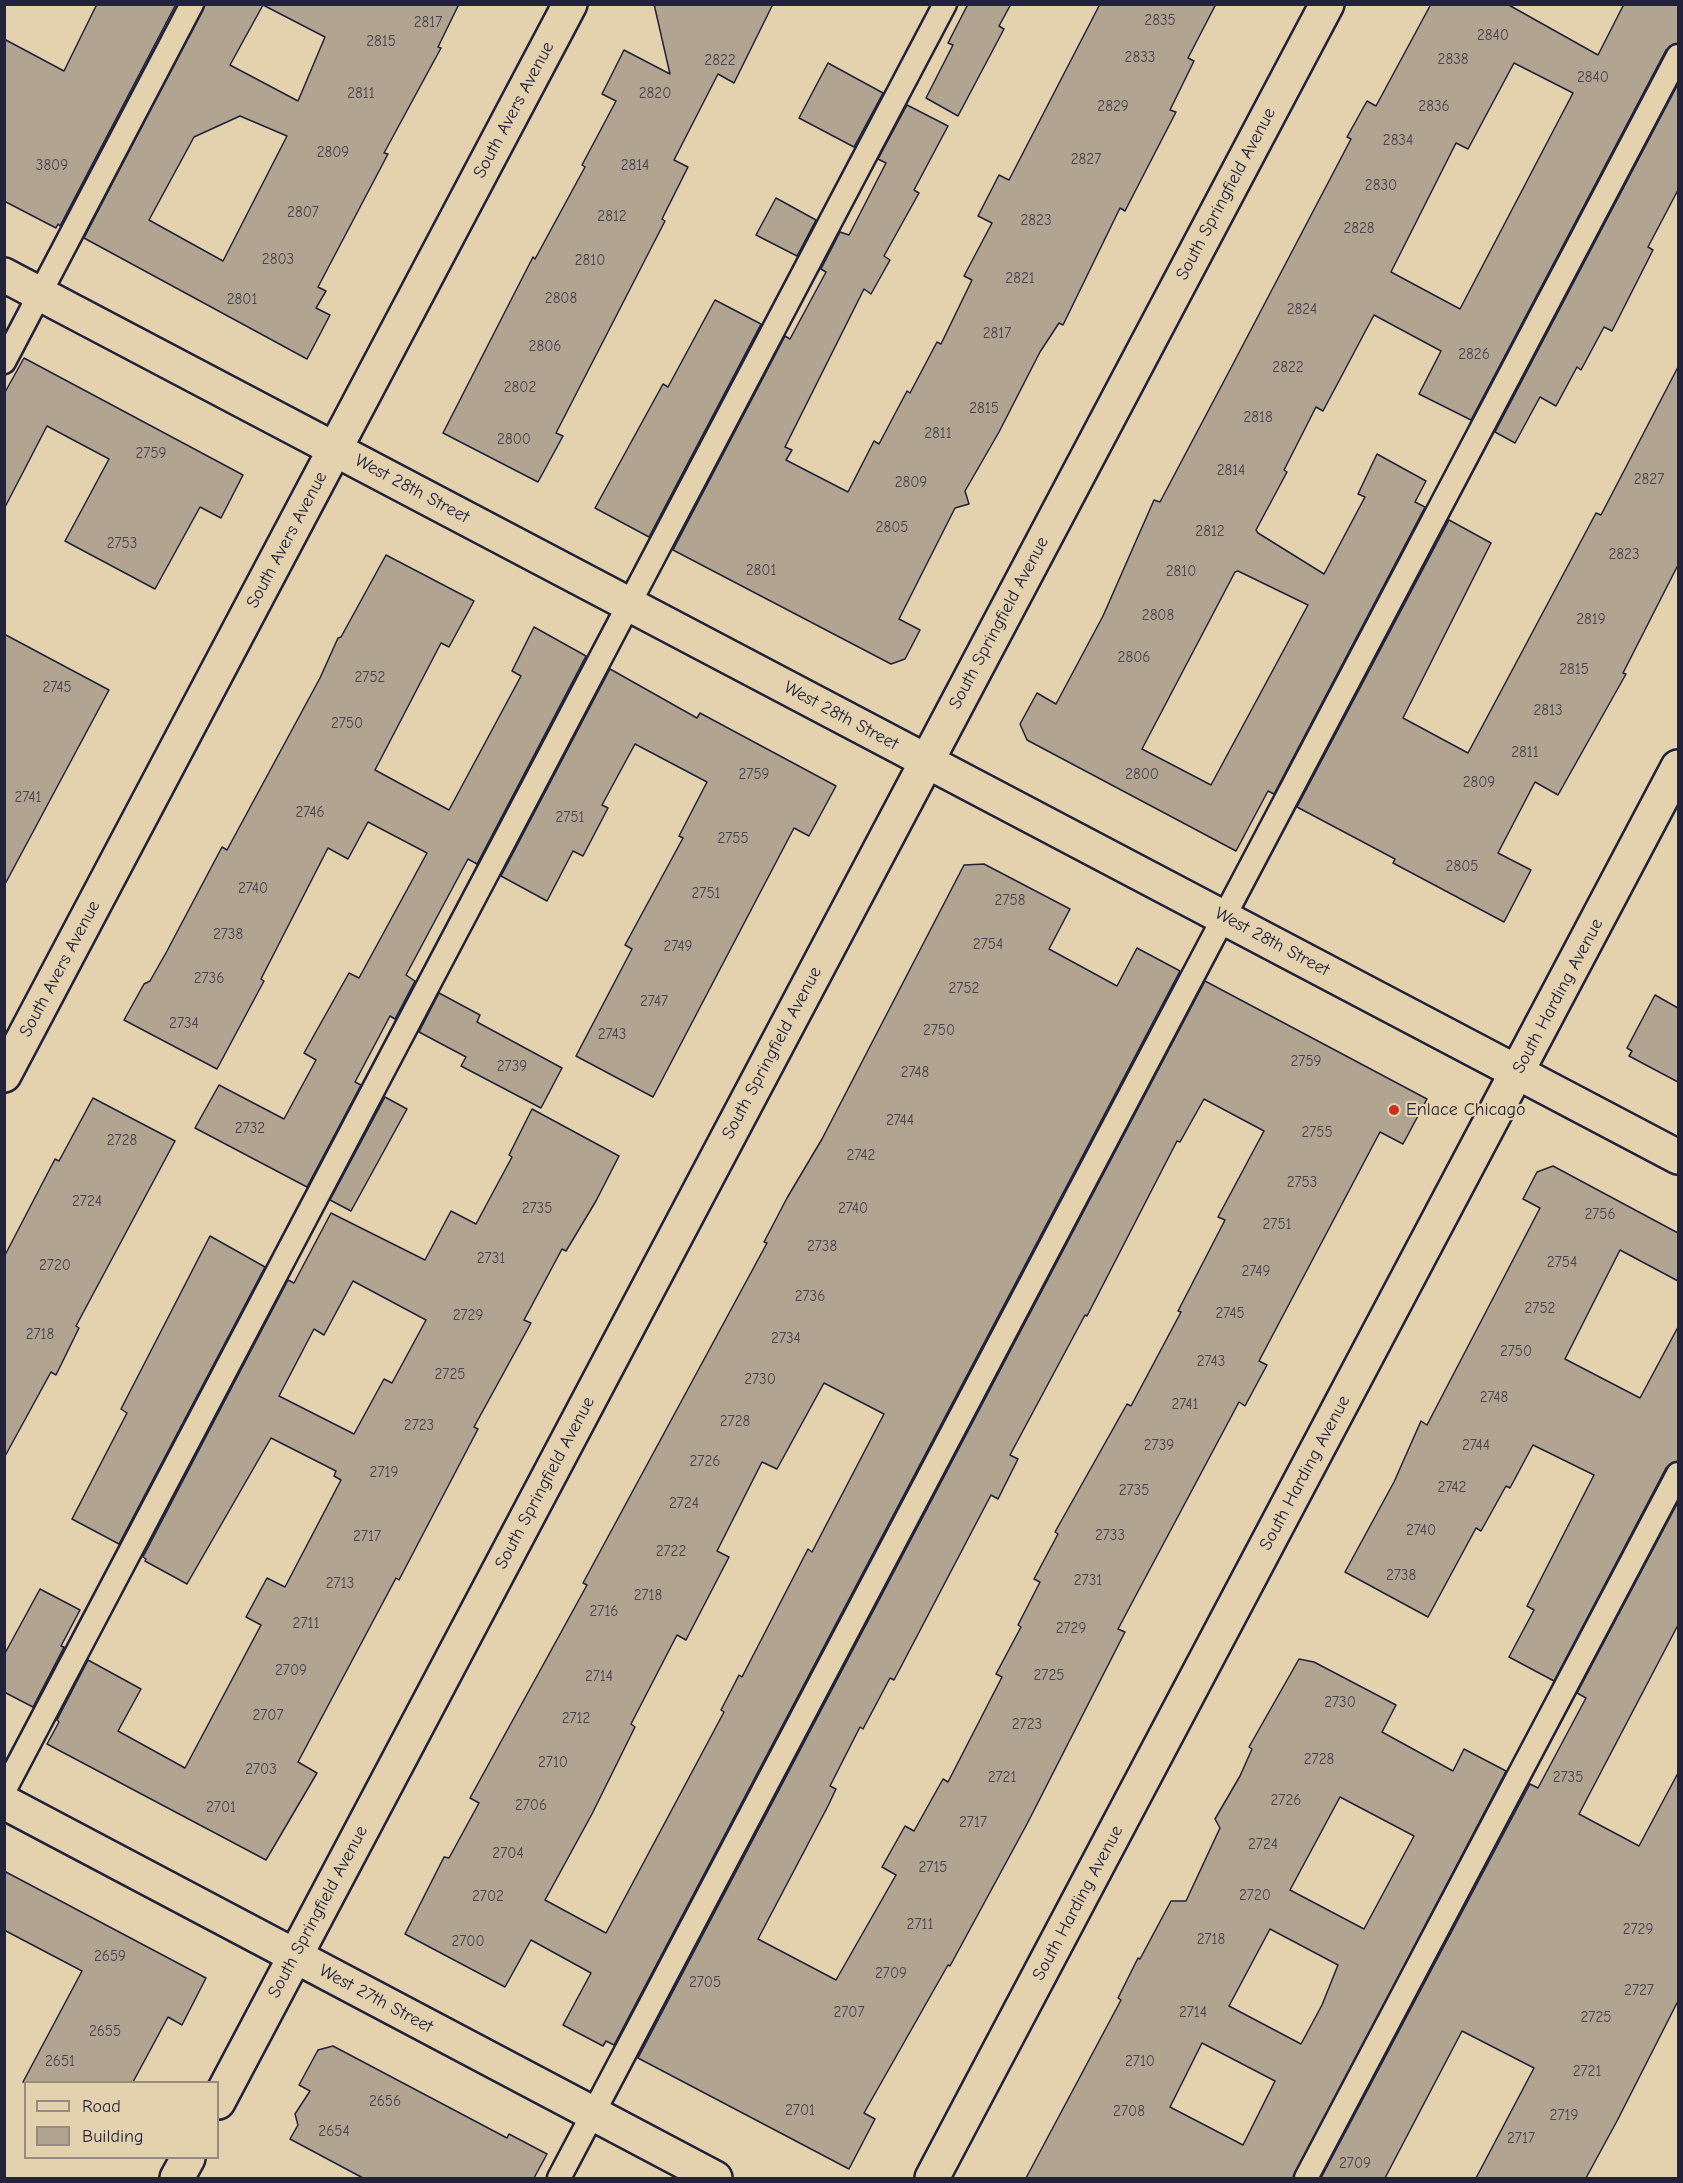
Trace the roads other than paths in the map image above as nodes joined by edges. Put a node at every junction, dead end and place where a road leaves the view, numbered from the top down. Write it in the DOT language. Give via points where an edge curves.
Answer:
graph roads {
  1 [pos="192,4"];
  2 [pos="570,4"];
  3 [pos="945,4"];
  4 [pos="1327,4"];
  5 [pos="1678,56"];
  6 [pos="4,274"];
  7 [pos="40,293"];
  8 [pos="4,362"];
  9 [pos="335,448"];
  10 [pos="630,604"];
  11 [pos="927,760"];
  12 [pos="1678,767"];
  13 [pos="1224,917"];
  14 [pos="1518,1071"];
  15 [pos="4,1075"];
  16 [pos="1678,1156"];
  17 [pos="1678,1474"];
  18 [pos="4,1791"];
  19 [pos="4,1802"];
  20 [pos="295,1956"];
  21 [pos="219,2100"];
  22 [pos="593,2114"];
  23 [pos="187,2159"];
  24 [pos="177,2178"];
  25 [pos="559,2178"];
  26 [pos="715,2178"];
  27 [pos="932,2178"];
  28 [pos="1306,2178"];
  1 -- 7 [label="lane"];
  2 -- 9 [label="street, South Avers Avenue"];
  3 -- 10 [label="lane"];
  4 -- 11 [label="street, South Springfield Avenue"];
  5 -- 13 [label="lane"];
  6 -- 7 [label="street, West 28th Street"];
  7 -- 8 [label="lane"];
  7 -- 9 [label="street, West 28th Street"];
  9 -- 10 [label="street, West 28th Street"];
  9 -- 15 [label="street, South Avers Avenue"];
  10 -- 11 [label="street, West 28th Street"];
  10 -- 18 [label="lane"];
  11 -- 13 [label="street, West 28th Street"];
  11 -- 20 [label="street, South Springfield Avenue"];
  12 -- 14 [label="street, South Harding Avenue"];
  13 -- 14 [label="street, West 28th Street"];
  13 -- 22 [label="lane"];
  14 -- 16 [label="street, West 28th Street"];
  14 -- 27 [label="street, South Harding Avenue"];
  17 -- 28 [label="lane"];
  19 -- 20 [label="street, West 27th Street"];
  20 -- 21 [label="street, South Springfield Avenue"];
  20 -- 22 [label="street, West 27th Street"];
  22 -- 25 [label="lane"];
  22 -- 26 [label="street, West 27th Street"];
  23 -- 24 [label="street"];
}
